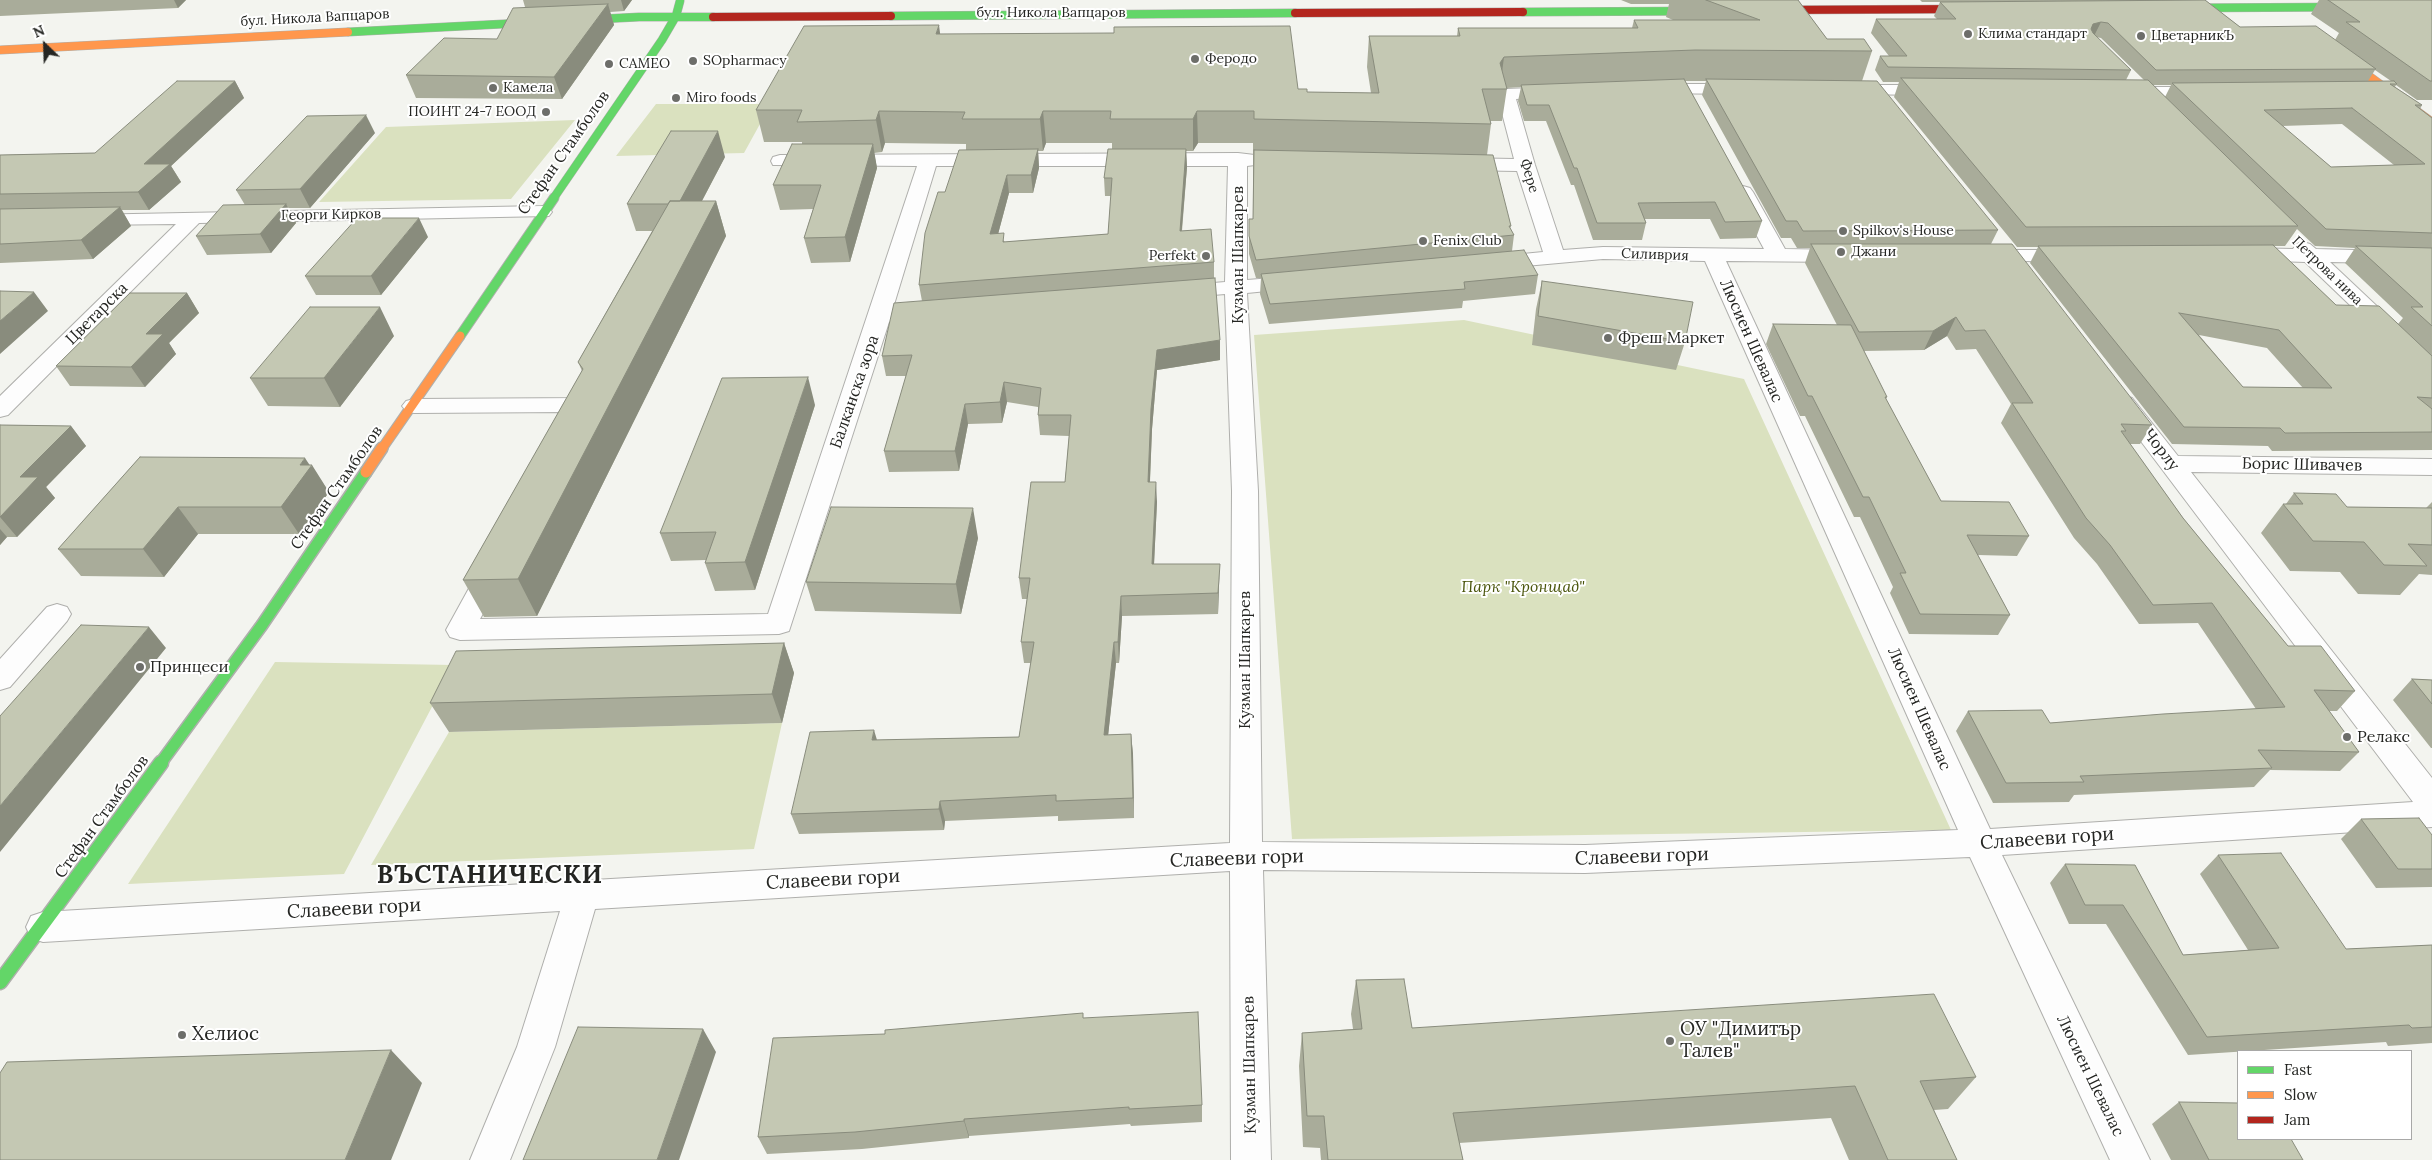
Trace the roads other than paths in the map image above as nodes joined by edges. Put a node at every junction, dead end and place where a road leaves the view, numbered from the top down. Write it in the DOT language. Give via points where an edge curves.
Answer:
graph roads {
  1 [pos="681,0"];
  2 [pos="2271,3"];
  3 [pos="2362,7"];
  4 [pos="2167,8"];
  5 [pos="1980,9"];
  6 [pos="1754,10"];
  7 [pos="1714,11"];
  8 [pos="676,16"];
  9 [pos="2288,17"];
  10 [pos="651,30"];
  11 [pos="668,30"];
  12 [pos="684,30"];
  13 [pos="529,35"];
  14 [pos="2330,49"];
  15 [pos="0,50"];
  16 [pos="119,56"];
  17 [pos="1862,67"];
  18 [pos="2127,74"];
  19 [pos="1763,89"];
  20 [pos="1829,89"];
  21 [pos="1639,90"];
  22 [pos="1877,90"];
  23 [pos="1947,90"];
  24 [pos="2359,90"];
  25 [pos="2388,90"];
  26 [pos="1572,92"];
  27 [pos="2106,92"];
  28 [pos="2146,92"];
  29 [pos="2224,92"];
  30 [pos="1895,112"];
  31 [pos="2168,113"];
  32 [pos="2432,122"];
  33 [pos="929,159"];
  34 [pos="1238,159"];
  35 [pos="1278,160"];
  36 [pos="780,161"];
  37 [pos="1446,164"];
  38 [pos="1525,165"];
  39 [pos="1732,172"];
  40 [pos="542,212"];
  41 [pos="193,218"];
  42 [pos="68,219"];
  43 [pos="1993,233"];
  44 [pos="2287,233"];
  45 [pos="2229,254"];
  46 [pos="2308,254"];
  47 [pos="1713,256"];
  48 [pos="1778,256"];
  49 [pos="1866,256"];
  50 [pos="1963,256"];
  51 [pos="2012,256"];
  52 [pos="2091,256"];
  53 [pos="1555,257"];
  54 [pos="2432,258"];
  55 [pos="1468,265"];
  56 [pos="2029,279"];
  57 [pos="1313,280"];
  58 [pos="1236,288"];
  59 [pos="1157,294"];
  60 [pos="950,310"];
  61 [pos="880,316"];
  62 [pos="2432,371"];
  63 [pos="2112,387"];
  64 [pos="414,406"];
  65 [pos="0,410"];
  66 [pos="564,440"];
  67 [pos="2172,464"];
  68 [pos="2432,466"];
  69 [pos="507,544"];
  70 [pos="57,614"];
  71 [pos="0,679"];
  72 [pos="2432,802"];
  73 [pos="2432,814"];
  74 [pos="1980,844"];
  75 [pos="1246,856"];
  76 [pos="582,896"];
  77 [pos="43,926"];
  78 [pos="0,982"];
  79 [pos="490,1160"];
  80 [pos="1251,1160"];
  81 [pos="2130,1160"];
  1 -- 8 [label="street, Стефан Стамболов"];
  2 -- 3 [label="street"];
  2 -- 4 [label="street"];
  2 -- 9 [label="street"];
  5 -- 6 [label="street"];
  7 -- 8 [label="street, бул. Никола Вапцаров"];
  8 -- 11 [label="street, Стефан Стамболов"];
  8 -- 15 [label="street, бул. Никола Вапцаров" via="446,25"];
  10 -- 11 [label="street"];
  11 -- 12 [label="street"];
  11 -- 40 [label="street, Стефан Стамболов"];
  13 -- 16 [label="street, бул. Никола Вапцаров"];
  14 -- 25 [label="street"];
  17 -- 22 [label="street"];
  18 -- 28 [label="street"];
  19 -- 21 [label="street" via="1691,97"];
  20 -- 22 [label="street"];
  22 -- 23 [label="street"];
  22 -- 30 [label="street"];
  24 -- 25 [label="street"];
  25 -- 32 [label="street"];
  26 -- 38 [label="street, Фере" via="1506,94"];
  27 -- 28 [label="street"];
  28 -- 29 [label="street"];
  28 -- 31 [label="street"];
  33 -- 34 [label="street"];
  33 -- 36 [label="street"];
  33 -- 61 [label="street, Балканска зора"];
  34 -- 35 [label="street"];
  34 -- 58 [label="street, Кузман Шапкарев"];
  37 -- 38 [label="street"];
  38 -- 53 [label="street, Фере"];
  39 -- 48 [label="street"];
  40 -- 41 [label="street, Георги Кирков"];
  40 -- 64 [label="street, Стефан Стамболов"];
  41 -- 42 [label="street, Георги Кирков"];
  41 -- 65 [label="street, Цветарска"];
  43 -- 51 [label="street"];
  44 -- 46 [label="street, Петрова нива"];
  45 -- 46 [label="street"];
  46 -- 54 [label="street"];
  46 -- 62 [label="street, Петрова нива"];
  47 -- 48 [label="street, Силиврия"];
  47 -- 53 [label="street, Силиврия" via="1603,253"];
  47 -- 74 [label="street, Люсиен Шевалас"];
  48 -- 49 [label="street, Силиврия"];
  50 -- 51 [label="street"];
  51 -- 52 [label="street"];
  51 -- 56 [label="street"];
  53 -- 55 [label="street, Силиврия"];
  57 -- 58 [label="street"];
  58 -- 59 [label="street"];
  58 -- 75 [label="street, Кузман Шапкарев" via="1245,490"];
  60 -- 61 [label="street"];
  61 -- 69 [label="street, Балканска зора" via="779,624 460,630"];
  63 -- 67 [label="street, Чорлу"];
  64 -- 66 [label="street" via="584,405"];
  64 -- 77 [label="street, Стефан Стамболов" via="262,625"];
  67 -- 68 [label="street, Борис Шивачев"];
  67 -- 72 [label="street, Чорлу"];
  70 -- 71 [label="street"];
  73 -- 74 [label="street, Славееви гори"];
  74 -- 75 [label="street, Славееви гори" via="1585,860"];
  74 -- 81 [label="street, Люсиен Шевалас"];
  75 -- 76 [label="street, Славееви гори"];
  75 -- 80 [label="street, Кузман Шапкарев"];
  76 -- 77 [label="street, Славееви гори"];
  76 -- 79 [label="street" via="536,1047"];
  77 -- 78 [label="street, Стефан Стамболов"];
}
